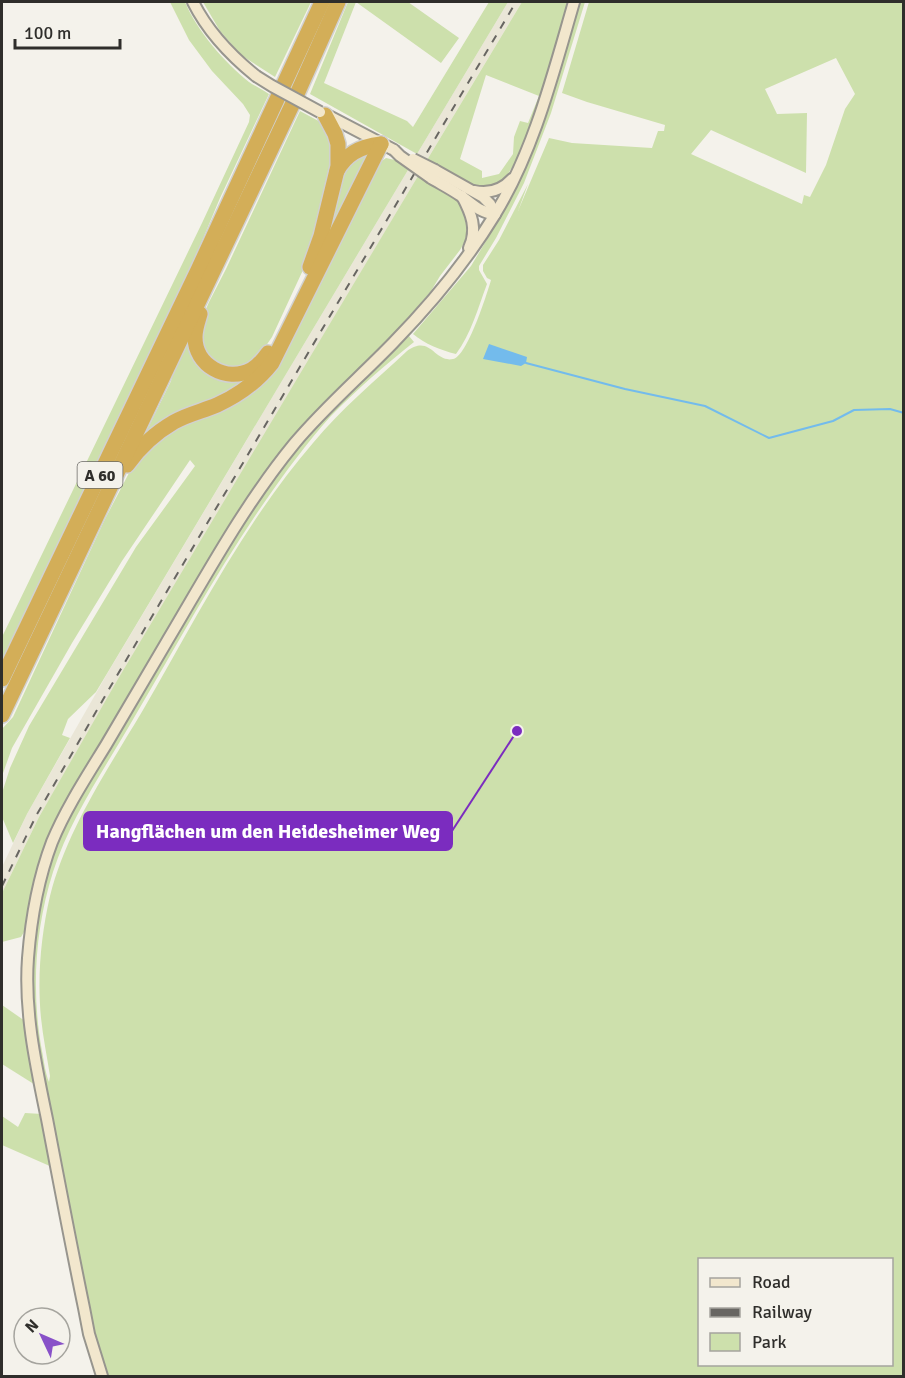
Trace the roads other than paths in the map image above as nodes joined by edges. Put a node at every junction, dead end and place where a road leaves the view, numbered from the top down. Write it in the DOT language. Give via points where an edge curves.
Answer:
graph roads {
  1 [pos="193,2"];
  2 [pos="317,2"];
  3 [pos="322,2"];
  4 [pos="338,2"];
  5 [pos="574,2"];
  6 [pos="312,26"];
  7 [pos="323,113"];
  8 [pos="387,147"];
  9 [pos="515,174"];
  10 [pos="335,177"];
  11 [pos="465,193"];
  12 [pos="495,214"];
  13 [pos="223,251"];
  14 [pos="459,267"];
  15 [pos="105,497"];
  16 [pos="2,679"];
  17 [pos="2,715"];
  18 [pos="102,1377"];
  1 -- 7 [label="main road, bridge" via="216,38 256,76"];
  2 -- 6 [label="highway"];
  3 -- 6 [label="highway, A 60"];
  4 -- 13 [label="highway, A 60"];
  5 -- 9 [label="main road" via="540,114"];
  6 -- 16 [label="highway, A 60"];
  7 -- 8 [label="main road"];
  7 -- 10 [label="highway" via="338,144"];
  8 -- 10 [label="highway" via="369,145 358,150 340,166"];
  8 -- 11 [label="main road, bridge"];
  8 -- 15 [label="highway" via="263,375 241,392 177,420 150,439"];
  9 -- 11 [label="main road" via="502,188"];
  9 -- 12 [label="main road"];
  10 -- 13 [label="highway" via="314,258 296,299 266,356 243,373 214,369 196,346 196,327"];
  11 -- 12 [label="main road" via="478,210"];
  11 -- 14 [label="main road" via="473,234"];
  12 -- 14 [label="main road"];
  13 -- 15 [label="highway, A 60"];
  14 -- 18 [label="main road" via="394,343 295,443 251,503 87,776 53,840 44,866 29,945 27,1003 84,1308"];
  15 -- 17 [label="highway, A 60"];
}
